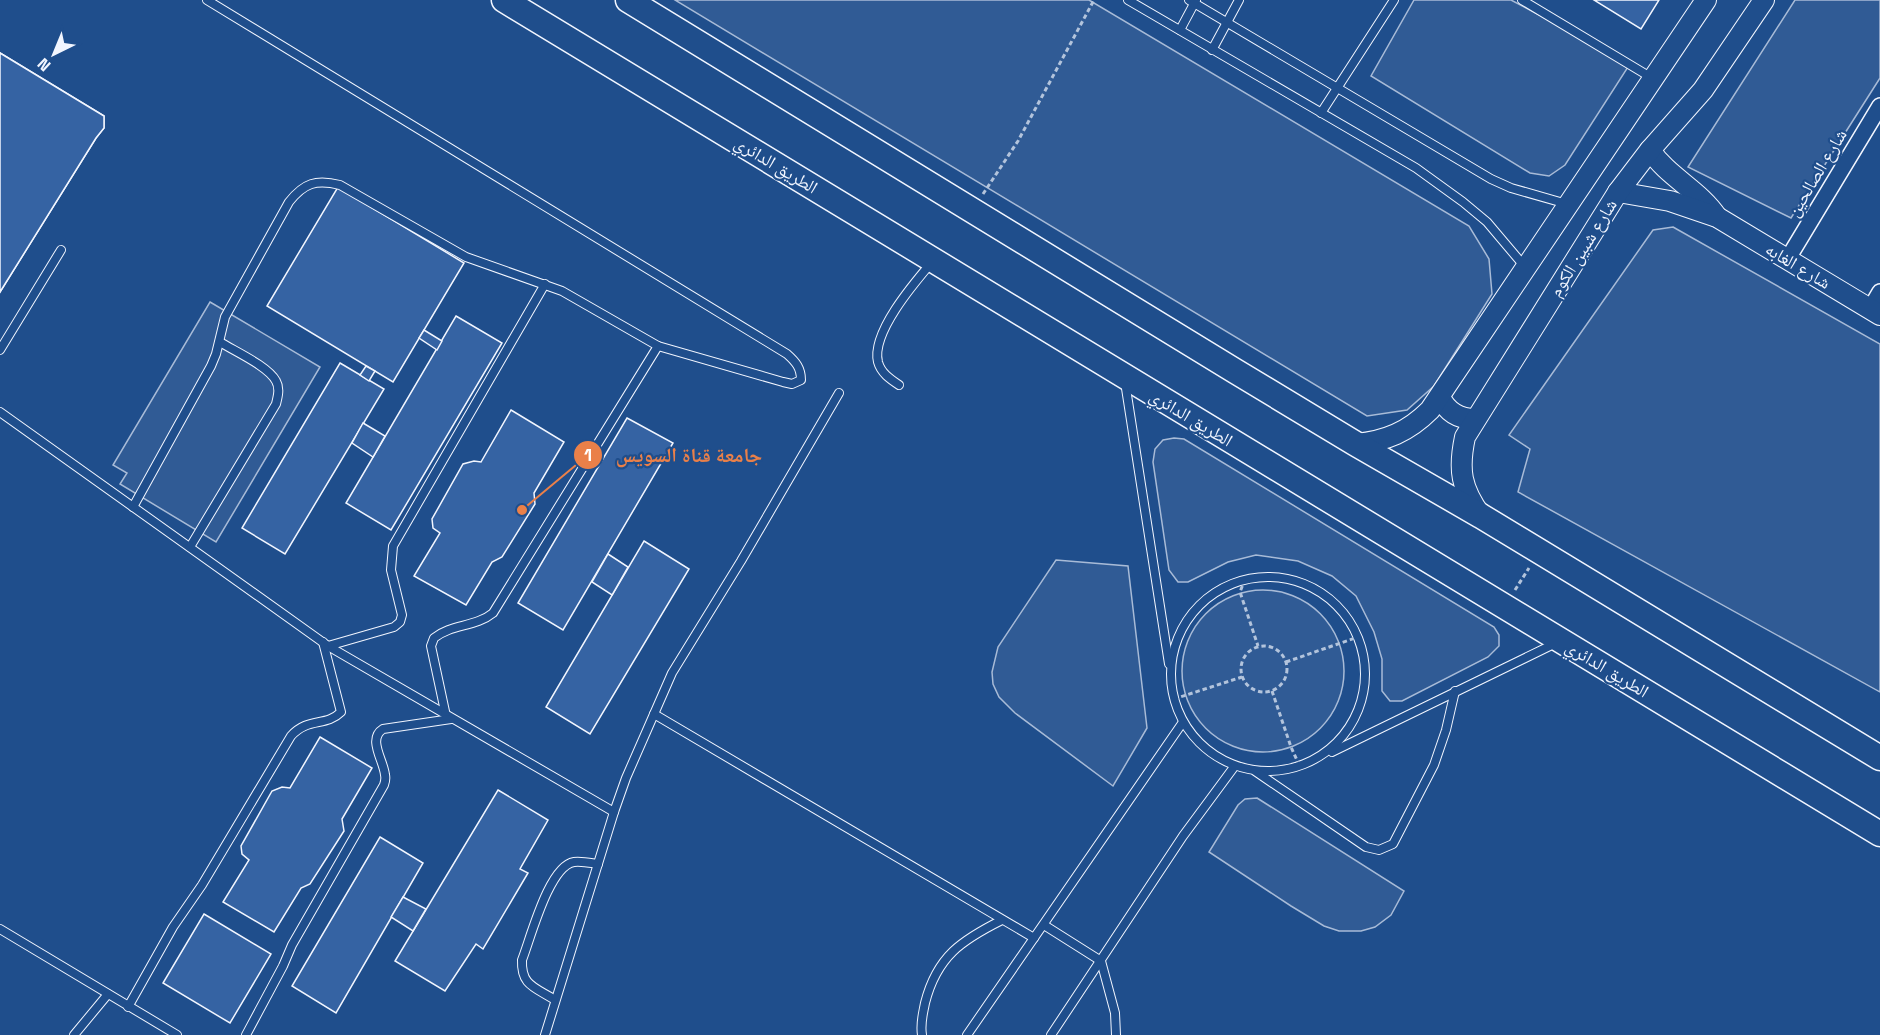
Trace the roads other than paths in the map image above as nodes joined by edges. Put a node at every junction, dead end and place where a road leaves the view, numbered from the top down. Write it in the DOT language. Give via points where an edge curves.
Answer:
graph roads {
  1 [pos="207,0"];
  2 [pos="504,0"];
  3 [pos="628,0"];
  4 [pos="1128,0"];
  5 [pos="1239,0"];
  6 [pos="1394,0"];
  7 [pos="1522,0"];
  8 [pos="1706,0"];
  9 [pos="1764,0"];
  10 [pos="1193,1"];
  11 [pos="1536,4"];
  12 [pos="1227,23"];
  13 [pos="1180,30"];
  14 [pos="1212,50"];
  15 [pos="1652,78"];
  16 [pos="1337,88"];
  17 [pos="1880,106"];
  18 [pos="1321,113"];
  19 [pos="1650,150"];
  20 [pos="1618,192"];
  21 [pos="1567,204"];
  22 [pos="1717,217"];
  23 [pos="61,250"];
  24 [pos="1787,260"];
  25 [pos="933,261"];
  26 [pos="1525,267"];
  27 [pos="545,284"];
  28 [pos="1877,305"];
  29 [pos="220,342"];
  30 [pos="658,346"];
  31 [pos="0,350"];
  32 [pos="1125,378"];
  33 [pos="899,385"];
  34 [pos="839,393"];
  35 [pos="1440,397"];
  36 [pos="0,412"];
  37 [pos="1475,419"];
  38 [pos="1356,444"];
  39 [pos="133,507"];
  40 [pos="1481,516"];
  41 [pos="190,548"];
  42 [pos="1560,641"];
  43 [pos="325,644"];
  44 [pos="1171,673"];
  45 [pos="1455,691"];
  46 [pos="654,714"];
  47 [pos="448,717"];
  48 [pos="1183,722"];
  49 [pos="1880,758"];
  50 [pos="1315,760"];
  51 [pos="1234,767"];
  52 [pos="1253,771"];
  53 [pos="614,812"];
  54 [pos="1880,834"];
  55 [pos="598,864"];
  56 [pos="1002,920"];
  57 [pos="1044,925"];
  58 [pos="0,929"];
  59 [pos="1034,938"];
  60 [pos="1101,961"];
  61 [pos="108,994"];
  62 [pos="555,1000"];
  63 [pos="128,1007"];
  64 [pos="74,1035"];
  65 [pos="177,1035"];
  66 [pos="246,1035"];
  67 [pos="545,1035"];
  68 [pos="922,1035"];
  69 [pos="967,1035"];
  70 [pos="1051,1035"];
  71 [pos="1116,1035"];
  1 -- 30 [label="lane" via="787,354 801,370 801,380 783,382"];
  2 -- 25 [label="main road, الطريق الدائري"];
  3 -- 38 [label="main road"];
  4 -- 13 [label="lane"];
  5 -- 12 [label="lane"];
  6 -- 16 [label="lane"];
  7 -- 11 [label="lane"];
  8 -- 15 [label="street, شارع شبين الكوم"];
  9 -- 19 [label="street, شارع شبين الكوم" via="1703,90"];
  10 -- 12 [label="lane"];
  10 -- 13 [label="lane"];
  11 -- 15 [label="lane"];
  12 -- 14 [label="lane"];
  12 -- 16 [label="lane"];
  13 -- 14 [label="lane"];
  14 -- 18 [label="lane"];
  15 -- 21 [label="street, شارع شبين الكوم"];
  16 -- 18 [label="lane"];
  16 -- 21 [label="lane" via="1491,179"];
  17 -- 24 [label="street, شارع الصالحين"];
  18 -- 26 [label="lane" via="1416,168 1463,202 1487,222"];
  19 -- 20 [label="street, شارع شبين الكوم"];
  19 -- 22 [label="street, شارع الغابه"];
  20 -- 22 [label="street, شارع الغابه" via="1670,201"];
  20 -- 37 [label="street, شارع شبين الكوم"];
  21 -- 26 [label="street, شارع شبين الكوم"];
  22 -- 24 [label="street, شارع الغابه"];
  23 -- 31 [label="lane"];
  24 -- 28 [label="street, شارع الغابه"];
  25 -- 32 [label="main road, الطريق الدائري"];
  25 -- 33 [label="lane" via="898,307 877,347 878,363 886,376"];
  26 -- 35 [label="street, شارع شبين الكوم"];
  27 -- 29 [label="lane" via="466,257 340,185 311,184 289,202 225,317"];
  27 -- 30 [label="lane"];
  27 -- 43 [label="lane" via="393,546 390,570 402,615 400,622 394,627"];
  29 -- 39 [label="lane" via="211,366"];
  29 -- 41 [label="lane" via="268,372 279,393"];
  30 -- 47 [label="lane" via="493,613 485,620 449,629 434,638 431,646"];
  32 -- 42 [label="main road, الطريق الدائري" via="1514,597"];
  32 -- 44 [label="lane"];
  34 -- 46 [label="lane" via="672,673"];
  35 -- 37 [label="street" via="1454,414"];
  35 -- 38 [label="street, شارع شبين الكوم" via="1404,432"];
  36 -- 39 [label="lane"];
  37 -- 40 [label="street, شارع شبين الكوم" via="1460,458 1469,499"];
  38 -- 40 [label="main road"];
  39 -- 41 [label="lane"];
  40 -- 49 [label="main road"];
  41 -- 43 [label="lane"];
  42 -- 45 [label="lane"];
  42 -- 54 [label="main road, الطريق الدائري"];
  43 -- 47 [label="lane"];
  43 -- 63 [label="lane" via="341,711 299,728 291,736 202,885 172,927"];
  44 -- 48 [label="lane" via="1174,699"];
  44 -- 50 [label="lane" via="1174,647 1184,624 1200,604 1221,589 1245,579 1272,577 1300,582 1324,594 1344,614 1358,637 1365,665 1364,693 1354,720 1338,743"];
  45 -- 50 [label="lane"];
  45 -- 52 [label="lane" via="1434,765 1393,844 1379,850 1366,847"];
  46 -- 53 [label="lane"];
  46 -- 56 [label="lane"];
  47 -- 53 [label="lane"];
  47 -- 66 [label="lane" via="378,732 375,740 385,775 384,786 291,945"];
  48 -- 51 [label="lane" via="1198,742"];
  48 -- 57 [label="lane"];
  50 -- 52 [label="lane" via="1300,767"];
  51 -- 52 [label="lane"];
  51 -- 60 [label="lane" via="1183,836"];
  53 -- 55 [label="lane"];
  55 -- 62 [label="lane"];
  55 -- 62 [label="lane" via="573,862 561,869 550,884 522,960 525,979"];
  56 -- 59 [label="lane"];
  56 -- 68 [label="lane" via="970,936 944,959 928,989 920,1024"];
  57 -- 59 [label="lane"];
  57 -- 60 [label="lane"];
  58 -- 61 [label="lane"];
  59 -- 69 [label="lane"];
  60 -- 70 [label="lane"];
  60 -- 71 [label="lane" via="1115,1013"];
  61 -- 63 [label="lane"];
  61 -- 64 [label="lane"];
  62 -- 67 [label="lane"];
  63 -- 65 [label="lane"];
}
